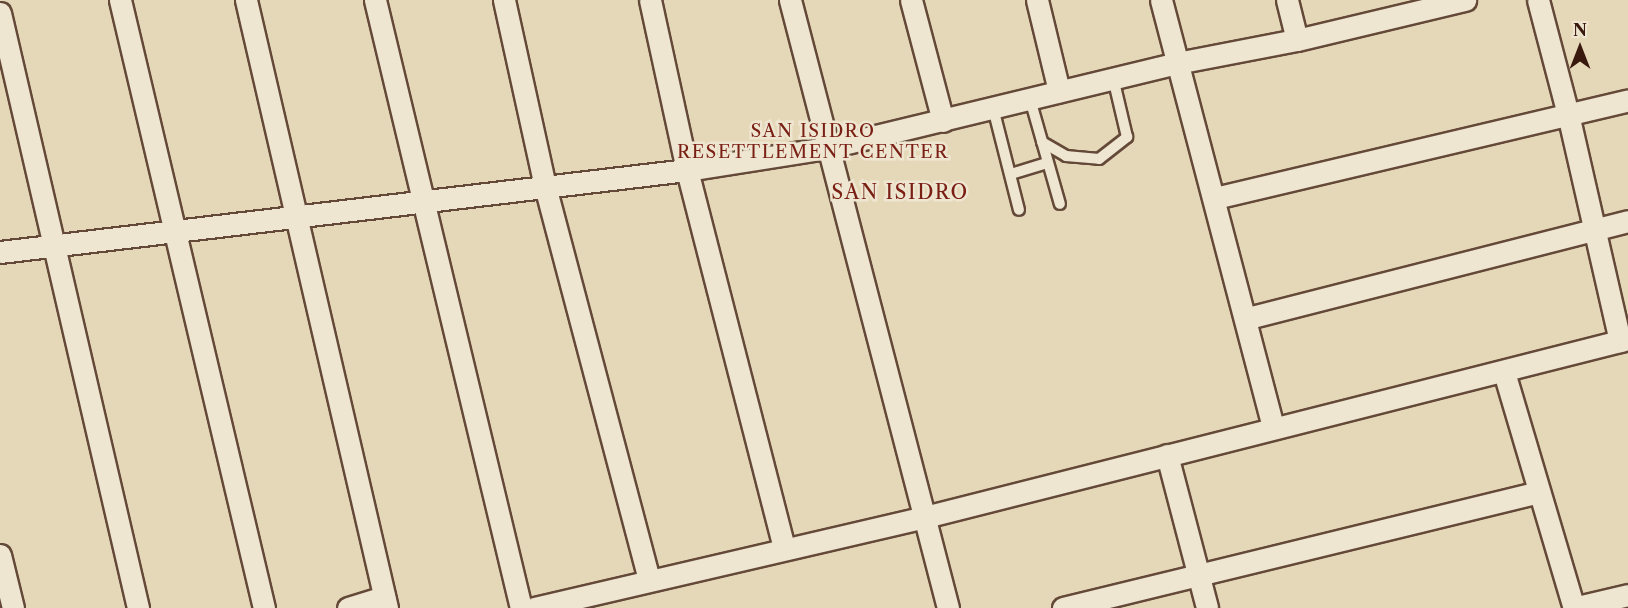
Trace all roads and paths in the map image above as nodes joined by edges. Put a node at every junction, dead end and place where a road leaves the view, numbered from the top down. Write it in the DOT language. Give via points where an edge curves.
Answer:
graph roads {
  1 [pos="120,0"];
  2 [pos="246,0"];
  3 [pos="375,0"];
  4 [pos="504,0"];
  5 [pos="650,0"];
  6 [pos="790,0"];
  7 [pos="910,0"];
  8 [pos="1037,0"];
  9 [pos="1161,0"];
  10 [pos="1287,0"];
  11 [pos="1465,0"];
  12 [pos="1538,0"];
  13 [pos="1433,4"];
  14 [pos="0,13"];
  15 [pos="1297,40"];
  16 [pos="1177,63"];
  17 [pos="1113,78"];
  18 [pos="1059,91"];
  19 [pos="1030,99"];
  20 [pos="1628,100"];
  21 [pos="993,108"];
  22 [pos="1569,114"];
  23 [pos="943,122"];
  24 [pos="1042,142"];
  25 [pos="826,148"];
  26 [pos="1047,163"];
  27 [pos="687,170"];
  28 [pos="1011,174"];
  29 [pos="545,186"];
  30 [pos="1215,198"];
  31 [pos="423,201"];
  32 [pos="1059,204"];
  33 [pos="1019,210"];
  34 [pos="297,215"];
  35 [pos="1628,221"];
  36 [pos="174,228"];
  37 [pos="1593,229"];
  38 [pos="53,244"];
  39 [pos="0,252"];
  40 [pos="1248,318"];
  41 [pos="1624,340"];
  42 [pos="1504,372"];
  43 [pos="1273,428"];
  44 [pos="1167,454"];
  45 [pos="1539,492"];
  46 [pos="925,517"];
  47 [pos="784,549"];
  48 [pos="0,555"];
  49 [pos="1199,576"];
  50 [pos="649,580"];
  51 [pos="1628,595"];
  52 [pos="386,603"];
  53 [pos="13,608"];
  54 [pos="138,608"];
  55 [pos="264,608"];
  56 [pos="348,608"];
  57 [pos="520,608"];
  58 [pos="534,608"];
  59 [pos="948,608"];
  60 [pos="1063,608"];
  61 [pos="1207,608"];
  62 [pos="1576,608"];
  1 -- 36 [label="street"];
  2 -- 34 [label="street"];
  3 -- 31 [label="street"];
  4 -- 29 [label="street"];
  5 -- 27 [label="street"];
  6 -- 25 [label="street"];
  7 -- 23 [label="street"];
  8 -- 18 [label="street"];
  9 -- 16 [label="street"];
  10 -- 15 [label="street"];
  11 -- 13 [label="street"];
  12 -- 22 [label="street"];
  13 -- 15 [label="street"];
  14 -- 38 [label="street"];
  15 -- 16 [label="street"];
  16 -- 17 [label="street"];
  16 -- 30 [label="street"];
  17 -- 18 [label="street"];
  17 -- 24 [label="lane" via="1127,137 1099,159 1066,156"];
  18 -- 19 [label="street"];
  19 -- 21 [label="street"];
  19 -- 24 [label="lane"];
  20 -- 22 [label="street"];
  21 -- 23 [label="street"];
  21 -- 28 [label="lane"];
  22 -- 30 [label="street"];
  22 -- 37 [label="street"];
  23 -- 25 [label="street"];
  24 -- 26 [label="lane"];
  25 -- 27 [label="street"];
  25 -- 46 [label="street"];
  26 -- 28 [label="lane"];
  26 -- 32 [label="lane"];
  27 -- 29 [label="street"];
  27 -- 47 [label="street"];
  28 -- 33 [label="lane"];
  29 -- 31 [label="street"];
  29 -- 50 [label="street"];
  30 -- 40 [label="street"];
  31 -- 34 [label="street"];
  31 -- 57 [label="street"];
  34 -- 36 [label="street"];
  34 -- 52 [label="street"];
  35 -- 37 [label="street"];
  36 -- 38 [label="street"];
  36 -- 55 [label="street"];
  37 -- 40 [label="street"];
  37 -- 41 [label="street"];
  38 -- 39 [label="street"];
  38 -- 54 [label="street"];
  40 -- 43 [label="street"];
  41 -- 42 [label="street"];
  42 -- 43 [label="street"];
  42 -- 45 [label="street"];
  43 -- 44 [label="street"];
  44 -- 46 [label="street"];
  44 -- 49 [label="street"];
  45 -- 49 [label="street"];
  45 -- 62 [label="street"];
  46 -- 47 [label="street"];
  46 -- 59 [label="street"];
  47 -- 50 [label="street"];
  48 -- 53 [label="street"];
  49 -- 60 [label="street"];
  49 -- 61 [label="street"];
  50 -- 58 [label="street"];
  51 -- 62 [label="street"];
  52 -- 56 [label="street"];
}
